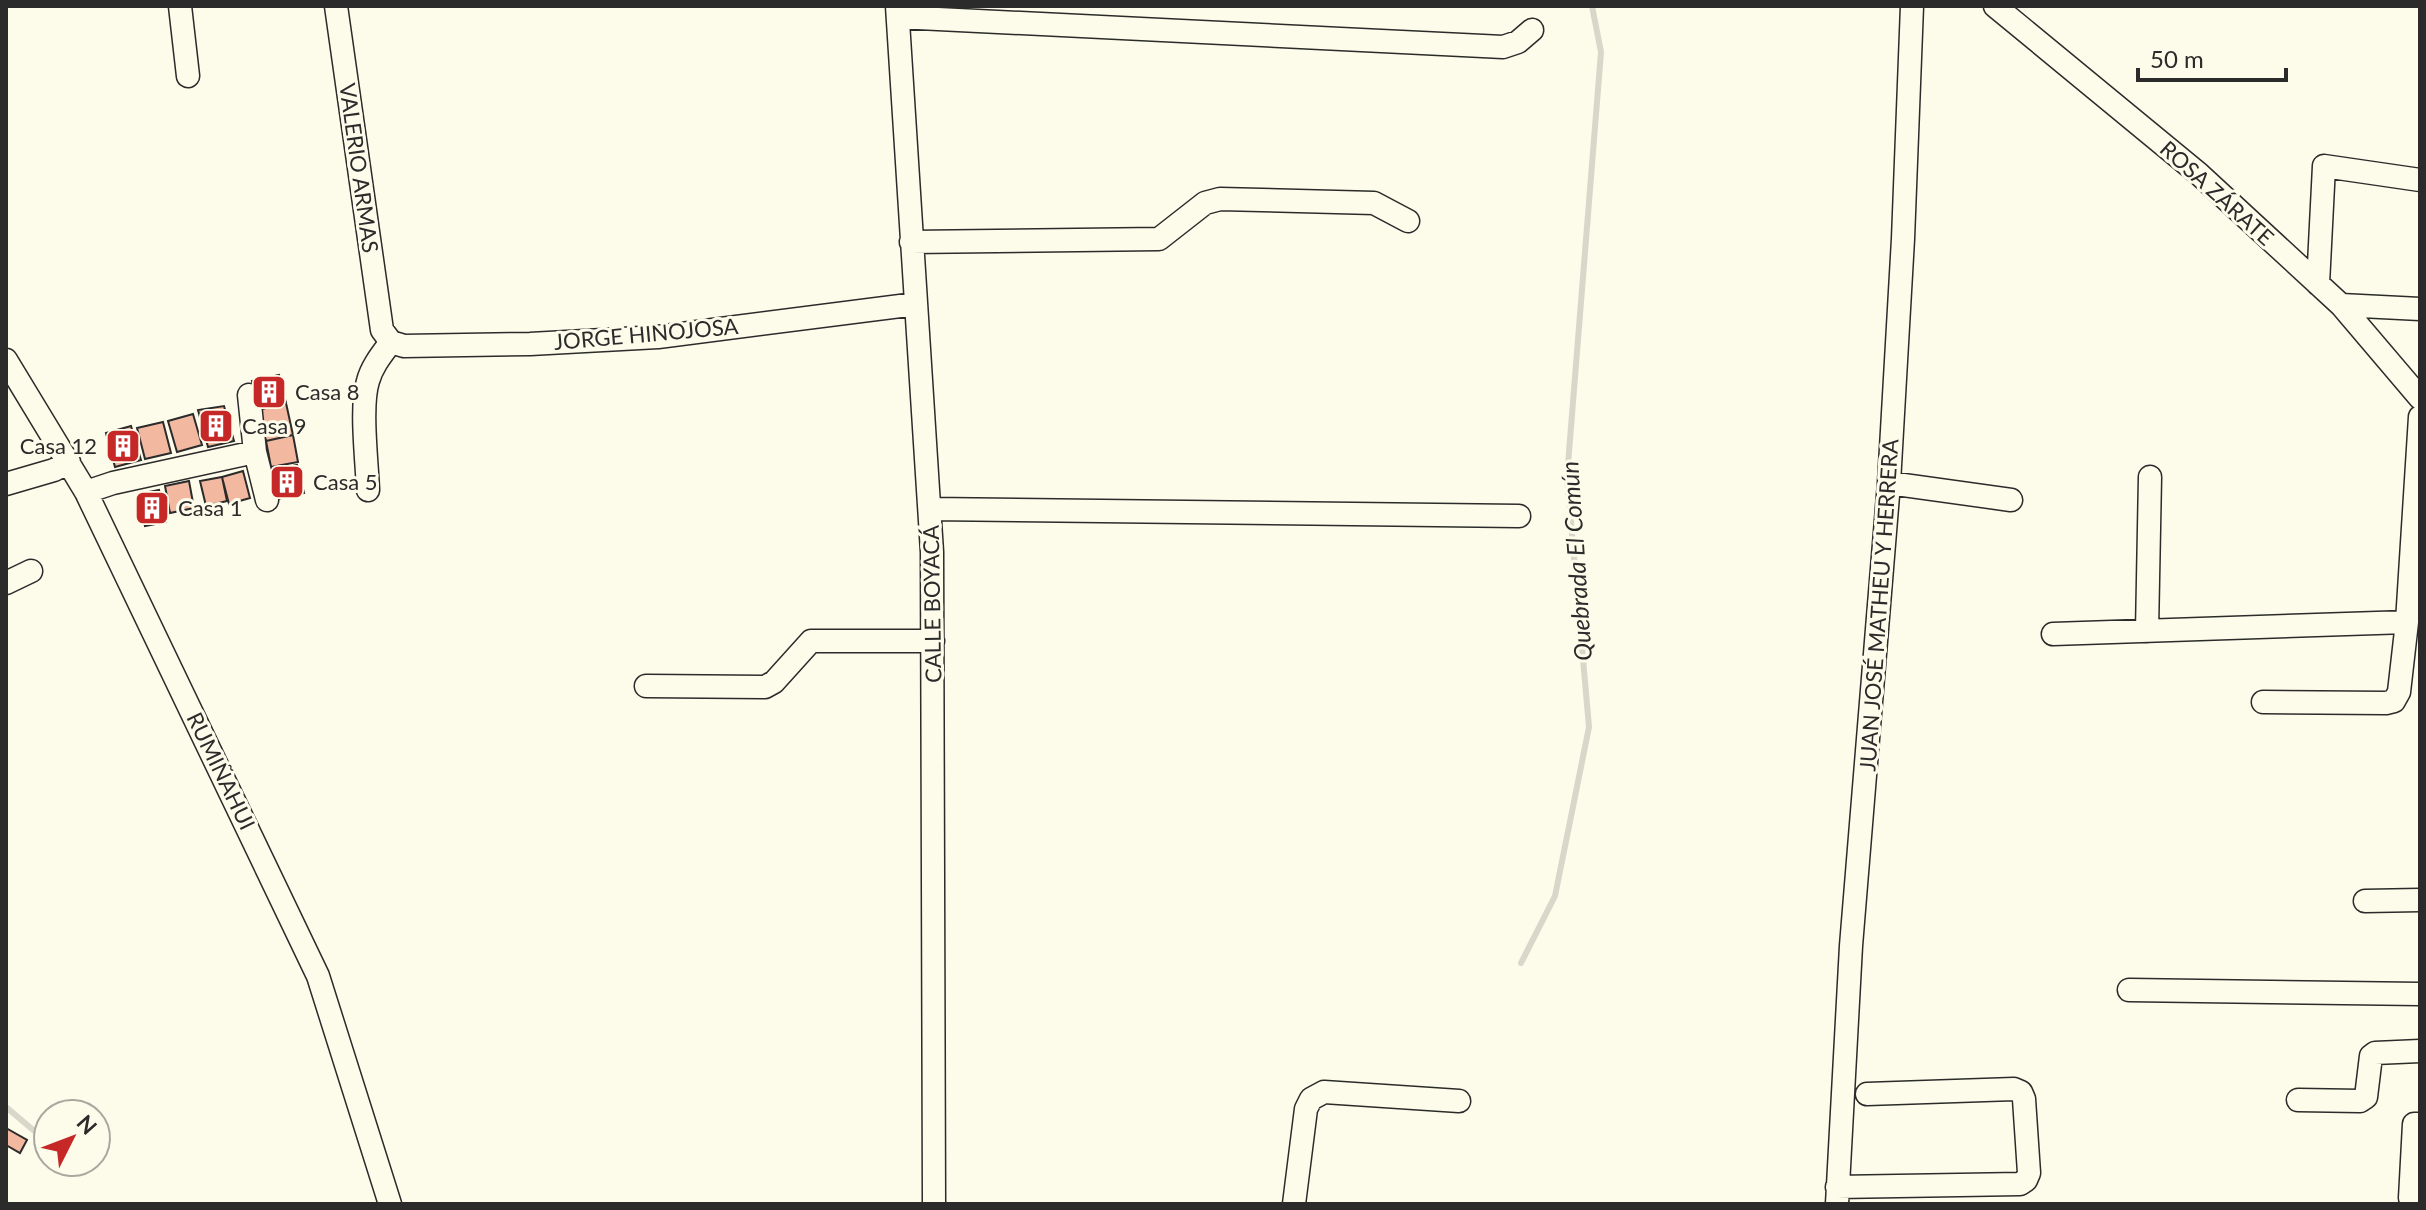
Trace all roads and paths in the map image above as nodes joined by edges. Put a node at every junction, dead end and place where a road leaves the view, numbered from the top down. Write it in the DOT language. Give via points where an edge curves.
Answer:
graph roads {
  1 [pos="180,6"];
  2 [pos="1912,6"];
  3 [pos="1995,6"];
  4 [pos="342,7"];
  5 [pos="897,11"];
  6 [pos="1532,30"];
  7 [pos="188,76"];
  8 [pos="2420,180"];
  9 [pos="1408,221"];
  10 [pos="911,242"];
  11 [pos="2318,284"];
  12 [pos="916,304"];
  13 [pos="2341,305"];
  14 [pos="2420,309"];
  15 [pos="387,336"];
  16 [pos="6,360"];
  17 [pos="249,395"];
  18 [pos="2420,398"];
  19 [pos="2420,417"];
  20 [pos="255,452"];
  21 [pos="69,462"];
  22 [pos="2150,477"];
  23 [pos="1889,483"];
  24 [pos="6,484"];
  25 [pos="368,490"];
  26 [pos="86,492"];
  27 [pos="267,500"];
  28 [pos="2011,500"];
  29 [pos="931,509"];
  30 [pos="1519,516"];
  31 [pos="31,571"];
  32 [pos="6,583"];
  33 [pos="2407,622"];
  34 [pos="2147,631"];
  35 [pos="2053,634"];
  36 [pos="933,641"];
  37 [pos="646,686"];
  38 [pos="2263,702"];
  39 [pos="2420,900"];
  40 [pos="2365,901"];
  41 [pos="2129,990"];
  42 [pos="2420,994"];
  43 [pos="2420,1051"];
  44 [pos="1867,1094"];
  45 [pos="2298,1100"];
  46 [pos="1459,1101"];
  47 [pos="2420,1124"];
  48 [pos="1837,1196"];
  49 [pos="390,1204"];
  50 [pos="934,1204"];
  51 [pos="1294,1204"];
  52 [pos="2414,1204"];
  1 -- 7 [label="street"];
  2 -- 23 [label="street, JUAN JOSÉ MATHEU Y HERRERA"];
  3 -- 11 [label="street, ROSA ZÁRATE" via="2199,174"];
  4 -- 15 [label="street, VALERIO ARMAS"];
  5 -- 6 [label="street" via="1503,47"];
  5 -- 10 [label="street, CALLE BOYACÁ"];
  8 -- 11 [label="street" via="2324,166"];
  9 -- 10 [label="street" via="1374,203 1220,199 1205,203 1159,239"];
  10 -- 12 [label="street, CALLE BOYACÁ"];
  11 -- 13 [label="street, ROSA ZÁRATE"];
  12 -- 15 [label="street, JORGE HINOJOSA" via="658,337 404,346"];
  12 -- 29 [label="street, CALLE BOYACÁ"];
  13 -- 14 [label="street"];
  13 -- 18 [label="street, ROSA ZÁRATE"];
  15 -- 25 [label="street" via="367,382"];
  16 -- 21 [label="street, RUMIÑAHUI"];
  17 -- 20 [label="street"];
  19 -- 33 [label="street"];
  20 -- 26 [label="street"];
  20 -- 27 [label="street"];
  21 -- 24 [label="street"];
  21 -- 26 [label="street, RUMIÑAHUI"];
  22 -- 34 [label="street"];
  23 -- 28 [label="street"];
  23 -- 48 [label="street, JUAN JOSÉ MATHEU Y HERRERA" via="1851,946"];
  26 -- 49 [label="street, RUMIÑAHUI" via="318,976"];
  29 -- 30 [label="street"];
  29 -- 36 [label="street, CALLE BOYACÁ"];
  31 -- 32 [label="street"];
  33 -- 34 [label="street"];
  33 -- 38 [label="street" via="2394,701"];
  34 -- 35 [label="street"];
  36 -- 37 [label="street" via="811,641 765,687"];
  36 -- 50 [label="street, CALLE BOYACÁ"];
  39 -- 40 [label="street"];
  41 -- 42 [label="street"];
  43 -- 45 [label="street" via="2371,1056 2366,1097 2360,1101"];
  44 -- 48 [label="street" via="2021,1092 2029,1173 2020,1184"];
  46 -- 51 [label="street" via="1324,1092 1311,1099"];
  47 -- 52 [label="street" via="2414,1124"];
}
